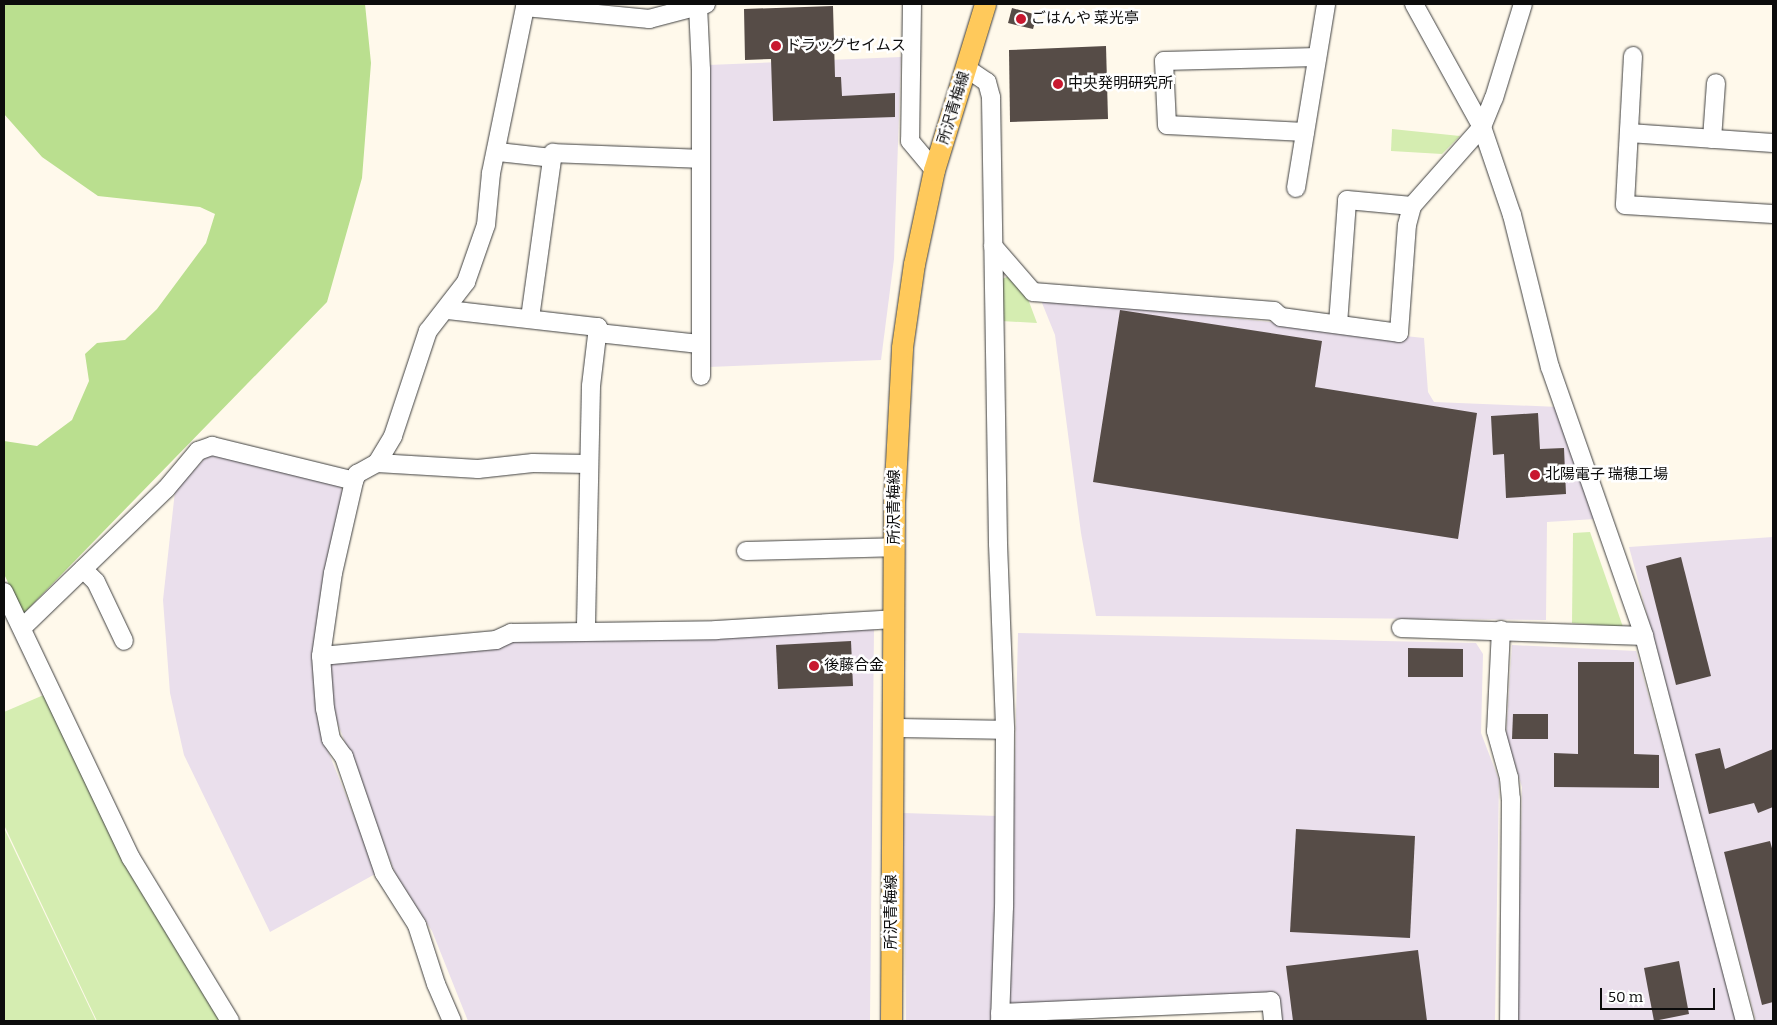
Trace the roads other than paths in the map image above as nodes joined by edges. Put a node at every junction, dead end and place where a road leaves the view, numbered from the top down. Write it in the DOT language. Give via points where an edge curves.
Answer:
graph roads {
  1 [pos="912,4"];
  2 [pos="985,4"];
  3 [pos="1326,4"];
  4 [pos="1414,4"];
  5 [pos="1523,4"];
  6 [pos="702,5"];
  7 [pos="1633,56"];
  8 [pos="1317,57"];
  9 [pos="966,68"];
  10 [pos="1716,83"];
  11 [pos="1482,127"];
  12 [pos="1305,132"];
  13 [pos="1629,133"];
  14 [pos="1712,139"];
  15 [pos="1773,143"];
  16 [pos="498,152"];
  17 [pos="552,158"];
  18 [pos="701,160"];
  19 [pos="934,170"];
  20 [pos="1296,188"];
  21 [pos="1412,206"];
  22 [pos="1773,214"];
  23 [pos="993,246"];
  24 [pos="448,310"];
  25 [pos="530,318"];
  26 [pos="1338,324"];
  27 [pos="598,334"];
  28 [pos="699,344"];
  29 [pos="701,376"];
  30 [pos="377,463"];
  31 [pos="588,464"];
  32 [pos="354,481"];
  33 [pos="894,547"];
  34 [pos="746,551"];
  35 [pos="83,569"];
  36 [pos="4,592"];
  37 [pos="894,619"];
  38 [pos="22,628"];
  39 [pos="1401,628"];
  40 [pos="586,630"];
  41 [pos="1501,630"];
  42 [pos="1644,636"];
  43 [pos="124,641"];
  44 [pos="321,656"];
  45 [pos="893,728"];
  46 [pos="1005,730"];
  47 [pos="1000,1017"];
  48 [pos="230,1021"];
  49 [pos="452,1021"];
  50 [pos="891,1021"];
  51 [pos="1273,1021"];
  52 [pos="1509,1021"];
  53 [pos="1745,1021"];
  1 -- 19 [label="street" via="910,141"];
  2 -- 9 [label="main road, 所沢青梅線"];
  3 -- 8 [label="street"];
  4 -- 11 [label="street"];
  5 -- 11 [label="street"];
  6 -- 16 [label="street" via="650,19 525,7"];
  6 -- 18 [label="street"];
  7 -- 13 [label="street"];
  8 -- 12 [label="street"];
  8 -- 12 [label="street" via="1164,61 1167,125"];
  9 -- 19 [label="main road, 所沢青梅線"];
  9 -- 23 [label="street" via="987,82 991,97"];
  10 -- 14 [label="street"];
  11 -- 21 [label="street"];
  11 -- 42 [label="street" via="1512,216 1550,367"];
  12 -- 20 [label="street"];
  13 -- 14 [label="street"];
  13 -- 22 [label="street" via="1625,205"];
  14 -- 15 [label="street"];
  16 -- 17 [label="street"];
  16 -- 24 [label="street" via="491,173 486,225 466,282"];
  17 -- 18 [label="street" via="553,153"];
  17 -- 25 [label="street"];
  18 -- 28 [label="street" via="702,334"];
  19 -- 33 [label="main road, 所沢青梅線" via="914,264 902,347 896,422"];
  21 -- 26 [label="street" via="1347,200"];
  21 -- 26 [label="street" via="1407,225 1399,333"];
  23 -- 26 [label="street" via="1033,292 1274,311 1281,317"];
  23 -- 46 [label="street"];
  24 -- 25 [label="street"];
  24 -- 30 [label="street" via="428,331 392,436"];
  25 -- 27 [label="street" via="598,327"];
  27 -- 28 [label="street"];
  27 -- 31 [label="street" via="591,386"];
  28 -- 29 [label="street"];
  30 -- 31 [label="street" via="478,469"];
  30 -- 32 [label="street" via="357,474"];
  31 -- 40 [label="street"];
  32 -- 35 [label="street" via="212,446 198,451 166,488"];
  32 -- 44 [label="street" via="333,573"];
  33 -- 34 [label="street"];
  33 -- 37 [label="main road, 所沢青梅線"];
  35 -- 38 [label="street"];
  35 -- 43 [label="street" via="96,582"];
  36 -- 38 [label="street"];
  37 -- 40 [label="street" via="716,630"];
  37 -- 45 [label="main road, 所沢青梅線"];
  38 -- 48 [label="street" via="131,858"];
  39 -- 41 [label="street"];
  40 -- 44 [label="street" via="511,633 496,640"];
  41 -- 42 [label="street"];
  41 -- 52 [label="street" via="1496,731 1510,778 1511,799"];
  42 -- 53 [label="street"];
  44 -- 49 [label="street" via="321,679 331,739 344,756 384,873 417,925"];
  45 -- 46 [label="street"];
  45 -- 50 [label="main road, 所沢青梅線"];
  46 -- 47 [label="street"];
  47 -- 51 [label="street" via="1271,1001"];
}
